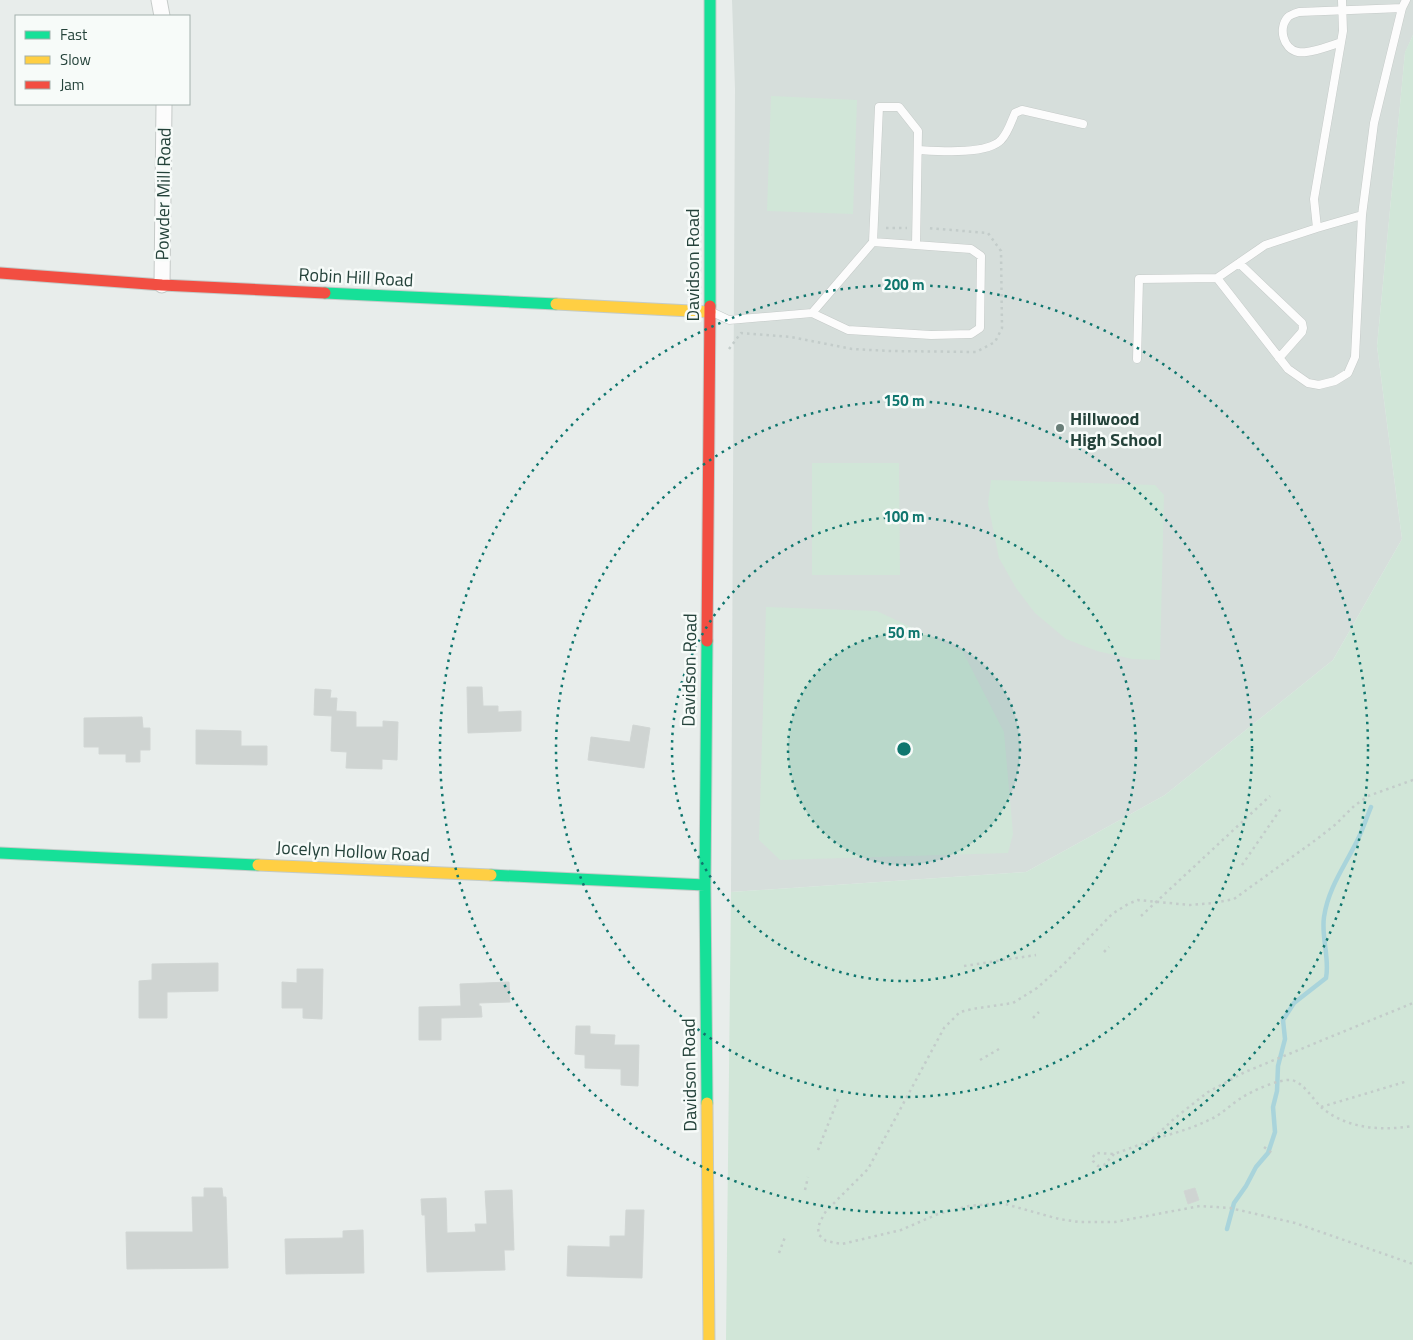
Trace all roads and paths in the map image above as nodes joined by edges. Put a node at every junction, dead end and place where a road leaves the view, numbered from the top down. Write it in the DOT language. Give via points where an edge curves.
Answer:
graph roads {
  1 [pos="159,0"];
  2 [pos="710,0"];
  3 [pos="1342,0"];
  4 [pos="1406,0"];
  5 [pos="1402,8"];
  6 [pos="1342,10"];
  7 [pos="162,15"];
  8 [pos="1341,42"];
  9 [pos="164,105"];
  10 [pos="1083,124"];
  11 [pos="918,150"];
  12 [pos="1362,215"];
  13 [pos="886,228"];
  14 [pos="908,228"];
  15 [pos="925,228"];
  16 [pos="1317,228"];
  17 [pos="874,242"];
  18 [pos="916,245"];
  19 [pos="1240,262"];
  20 [pos="0,273"];
  21 [pos="1217,278"];
  22 [pos="162,285"];
  23 [pos="710,312"];
  24 [pos="812,313"];
  25 [pos="729,348"];
  26 [pos="1279,358"];
  27 [pos="1138,359"];
  28 [pos="1413,780"];
  29 [pos="1270,796"];
  30 [pos="1282,807"];
  31 [pos="0,852"];
  32 [pos="1242,865"];
  33 [pos="705,885"];
  34 [pos="1157,902"];
  35 [pos="1141,916"];
  36 [pos="1109,948"];
  37 [pos="1104,952"];
  38 [pos="1036,955"];
  39 [pos="964,966"];
  40 [pos="1413,1003"];
  41 [pos="1039,1012"];
  42 [pos="1033,1018"];
  43 [pos="999,1048"];
  44 [pos="980,1060"];
  45 [pos="1408,1081"];
  46 [pos="838,1098"];
  47 [pos="1322,1107"];
  48 [pos="1413,1126"];
  49 [pos="1150,1141"];
  50 [pos="1264,1147"];
  51 [pos="818,1150"];
  52 [pos="1272,1153"];
  53 [pos="1114,1154"];
  54 [pos="808,1177"];
  55 [pos="805,1190"];
  56 [pos="785,1237"];
  57 [pos="779,1253"];
  58 [pos="1413,1264"];
  59 [pos="709,1340"];
  1 -- 7 [label="street"];
  2 -- 23 [label="street, Davidson Road"];
  3 -- 6 [label="lane"];
  4 -- 5 [label="lane"];
  5 -- 6 [label="lane"];
  5 -- 12 [label="lane" via="1374,123"];
  6 -- 8 [label="lane"];
  6 -- 8 [label="lane" via="1299,12 1288,17 1283,37 1288,48 1299,52"];
  8 -- 16 [label="lane" via="1314,199"];
  9 -- 22 [label="street, Powder Mill Road"];
  10 -- 11 [label="lane" via="1022,110 1015,113 1000,142 993,145 956,151"];
  11 -- 17 [label="lane" via="918,131 899,107 879,107"];
  11 -- 18 [label="lane"];
  12 -- 16 [label="lane"];
  12 -- 26 [label="lane" via="1355,357 1348,373 1335,381 1319,385 1308,383"];
  13 -- 14 [label="path"];
  15 -- 25 [label="path" via="988,233 1001,251 1002,328 995,342 976,352 890,351 852,349 791,337 741,333"];
  16 -- 19 [label="lane" via="1265,245"];
  17 -- 18 [label="lane"];
  17 -- 24 [label="lane"];
  18 -- 24 [label="lane" via="971,249 981,256 980,328 971,334 931,335 848,330"];
  19 -- 21 [label="lane"];
  19 -- 26 [label="lane" via="1302,323 1302,332"];
  20 -- 22 [label="street, Robin Hill Road"];
  21 -- 26 [label="lane"];
  21 -- 27 [label="lane" via="1139,279"];
  22 -- 23 [label="street, Robin Hill Road"];
  23 -- 24 [label="lane" via="729,320"];
  23 -- 33 [label="street, Davidson Road"];
  28 -- 34 [label="path" via="1368,796 1317,839 1234,899 1190,905"];
  29 -- 34 [label="path"];
  30 -- 32 [label="path"];
  31 -- 33 [label="street, Jocelyn Hollow Road"];
  33 -- 59 [label="street, Davidson Road"];
  34 -- 35 [label="path"];
  34 -- 58 [label="path" via="1138,900 1112,914 1064,964 1037,988 1013,1003 960,1012 950,1020 868,1168 826,1211 818,1228 820,1235 826,1241 842,1244 901,1230 938,1214 990,1204 1005,1204 1059,1220 1079,1222 1115,1222 1200,1206 1232,1209 1295,1223"];
  36 -- 37 [label="path"];
  38 -- 39 [label="path"];
  40 -- 49 [label="path" via="1245,1072 1208,1092"];
  41 -- 42 [label="path"];
  43 -- 44 [label="path"];
  45 -- 47 [label="path"];
  46 -- 51 [label="path"];
  47 -- 48 [label="path" via="1335,1116 1376,1129"];
  47 -- 49 [label="path" via="1296,1081 1279,1081 1240,1098 1210,1120"];
  49 -- 53 [label="path"];
  50 -- 52 [label="path"];
  53 -- 53 [label="path" via="1096,1152 1092,1158 1098,1166 1104,1165"];
  54 -- 55 [label="path"];
  56 -- 57 [label="path"];
}
